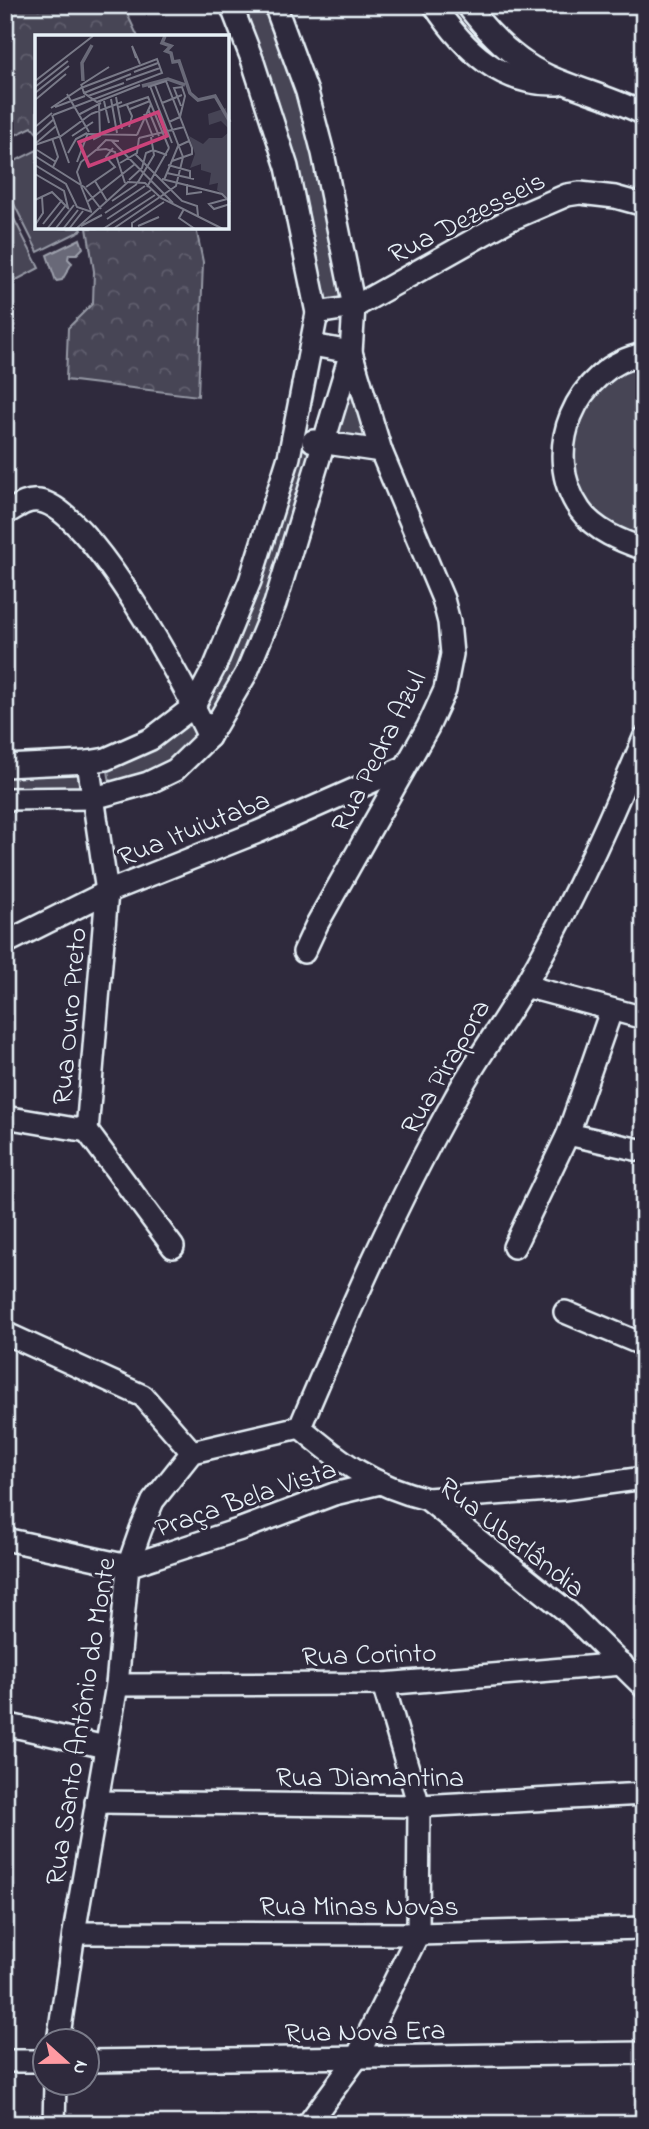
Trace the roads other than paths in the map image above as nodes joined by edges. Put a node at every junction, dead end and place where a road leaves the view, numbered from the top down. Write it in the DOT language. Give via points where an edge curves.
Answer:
graph roads {
  1 [pos="231,5"];
  2 [pos="275,5"];
  3 [pos="434,5"];
  4 [pos="467,5"];
  5 [pos="567,84"];
  6 [pos="644,114"];
  7 [pos="323,153"];
  8 [pos="286,167"];
  9 [pos="644,205"];
  10 [pos="354,307"];
  11 [pos="317,313"];
  12 [pos="312,345"];
  13 [pos="351,352"];
  14 [pos="644,354"];
  15 [pos="294,435"];
  16 [pos="325,444"];
  17 [pos="381,451"];
  18 [pos="5,514"];
  19 [pos="644,549"];
  20 [pos="194,706"];
  21 [pos="209,737"];
  22 [pos="644,738"];
  23 [pos="88,762"];
  24 [pos="5,766"];
  25 [pos="405,767"];
  26 [pos="94,798"];
  27 [pos="5,799"];
  28 [pos="107,892"];
  29 [pos="5,943"];
  30 [pos="304,952"];
  31 [pos="525,986"];
  32 [pos="611,1011"];
  33 [pos="644,1018"];
  34 [pos="5,1117"];
  35 [pos="87,1131"];
  36 [pos="568,1134"];
  37 [pos="644,1151"];
  38 [pos="173,1247"];
  39 [pos="514,1247"];
  40 [pos="565,1312"];
  41 [pos="8,1337"];
  42 [pos="644,1345"];
  43 [pos="300,1427"];
  44 [pos="192,1452"];
  45 [pos="644,1478"];
  46 [pos="380,1483"];
  47 [pos="427,1499"];
  48 [pos="5,1539"];
  49 [pos="128,1566"];
  50 [pos="622,1664"];
  51 [pos="383,1684"];
  52 [pos="117,1685"];
  53 [pos="644,1687"];
  54 [pos="5,1724"];
  55 [pos="105,1747"];
  56 [pos="644,1794"];
  57 [pos="96,1802"];
  58 [pos="419,1806"];
  59 [pos="644,1928"];
  60 [pos="74,1933"];
  61 [pos="418,1934"];
  62 [pos="60,2028"];
  63 [pos="644,2053"];
  64 [pos="356,2059"];
  65 [pos="5,2061"];
  66 [pos="32,2061"];
  67 [pos="102,2061"];
  68 [pos="55,2098"];
  69 [pos="54,2124"];
  70 [pos="308,2124"];
  1 -- 8 [label="street"];
  2 -- 7 [label="street"];
  3 -- 5 [label="street" via="450,30 498,71 537,85"];
  4 -- 5 [label="street" via="506,48"];
  5 -- 6 [label="street"];
  7 -- 8 [label="street"];
  7 -- 10 [label="street"];
  8 -- 11 [label="street"];
  9 -- 10 [label="street, Rua Dezesseis" via="615,197 567,195 509,220"];
  10 -- 11 [label="street, Rua Dezesseis"];
  10 -- 13 [label="street"];
  11 -- 12 [label="street"];
  12 -- 13 [label="street"];
  12 -- 15 [label="street"];
  13 -- 16 [label="street"];
  13 -- 17 [label="street, Rua Pedra Azul"];
  14 -- 19 [label="street" via="613,366 594,380 568,422 562,448 570,492 582,512 603,532"];
  15 -- 16 [label="street"];
  15 -- 20 [label="street" via="250,581"];
  16 -- 17 [label="street"];
  16 -- 21 [label="street" via="275,604 246,674"];
  17 -- 25 [label="street, Rua Pedra Azul" via="450,622 452,654 445,690"];
  18 -- 20 [label="street" via="27,501 41,500 60,510 88,538 142,613"];
  20 -- 21 [label="street"];
  20 -- 23 [label="street" via="151,739"];
  21 -- 26 [label="street" via="175,770"];
  22 -- 31 [label="street, Rua Pirapora" via="587,866"];
  23 -- 24 [label="street"];
  23 -- 26 [label="street, Rua Ouro Preto"];
  25 -- 28 [label="street, Rua Ituiutaba"];
  25 -- 30 [label="street, Rua Pedra Azul"];
  26 -- 27 [label="street"];
  26 -- 28 [label="street, Rua Ouro Preto"];
  28 -- 29 [label="street, Rua Ituiutaba"];
  28 -- 35 [label="street, Rua Ouro Preto"];
  31 -- 32 [label="street"];
  31 -- 43 [label="street, Rua Pirapora" via="454,1098 385,1231"];
  32 -- 33 [label="street"];
  32 -- 36 [label="street"];
  34 -- 35 [label="street"];
  35 -- 38 [label="street, Rua Ouro Preto"];
  36 -- 37 [label="street"];
  36 -- 39 [label="street"];
  40 -- 42 [label="street"];
  41 -- 44 [label="street" via="143,1396"];
  43 -- 44 [label="street"];
  43 -- 46 [label="street, Rua Uberlândia" via="340,1461"];
  44 -- 49 [label="street, Rua Santo Antônio do Monte" via="153,1501"];
  45 -- 47 [label="street"];
  46 -- 47 [label="street, Rua Uberlândia"];
  46 -- 49 [label="street, Praça Bela Vista" via="334,1494"];
  47 -- 50 [label="street, Rua Uberlândia" via="569,1613"];
  48 -- 49 [label="street"];
  49 -- 52 [label="street, Rua Santo Antônio do Monte"];
  50 -- 51 [label="street, Rua Corinto"];
  50 -- 53 [label="street, Rua Uberlândia"];
  51 -- 52 [label="street, Rua Corinto"];
  51 -- 58 [label="street"];
  52 -- 55 [label="street, Rua Santo Antônio do Monte"];
  54 -- 55 [label="street"];
  55 -- 57 [label="street, Rua Santo Antônio do Monte"];
  56 -- 58 [label="street, Rua Diamantina"];
  57 -- 58 [label="street, Rua Diamantina"];
  57 -- 60 [label="street, Rua Santo Antônio do Monte"];
  58 -- 61 [label="street"];
  59 -- 61 [label="street, Rua Minas Novas"];
  60 -- 61 [label="street, Rua Minas Novas"];
  60 -- 62 [label="street, Rua Santo Antônio do Monte"];
  61 -- 64 [label="street"];
  63 -- 64 [label="street, Rua Nova Era"];
  64 -- 67 [label="street, Rua Nova Era"];
  64 -- 70 [label="street"];
  65 -- 66 [label="street"];
  68 -- 69 [label="street"];
}
